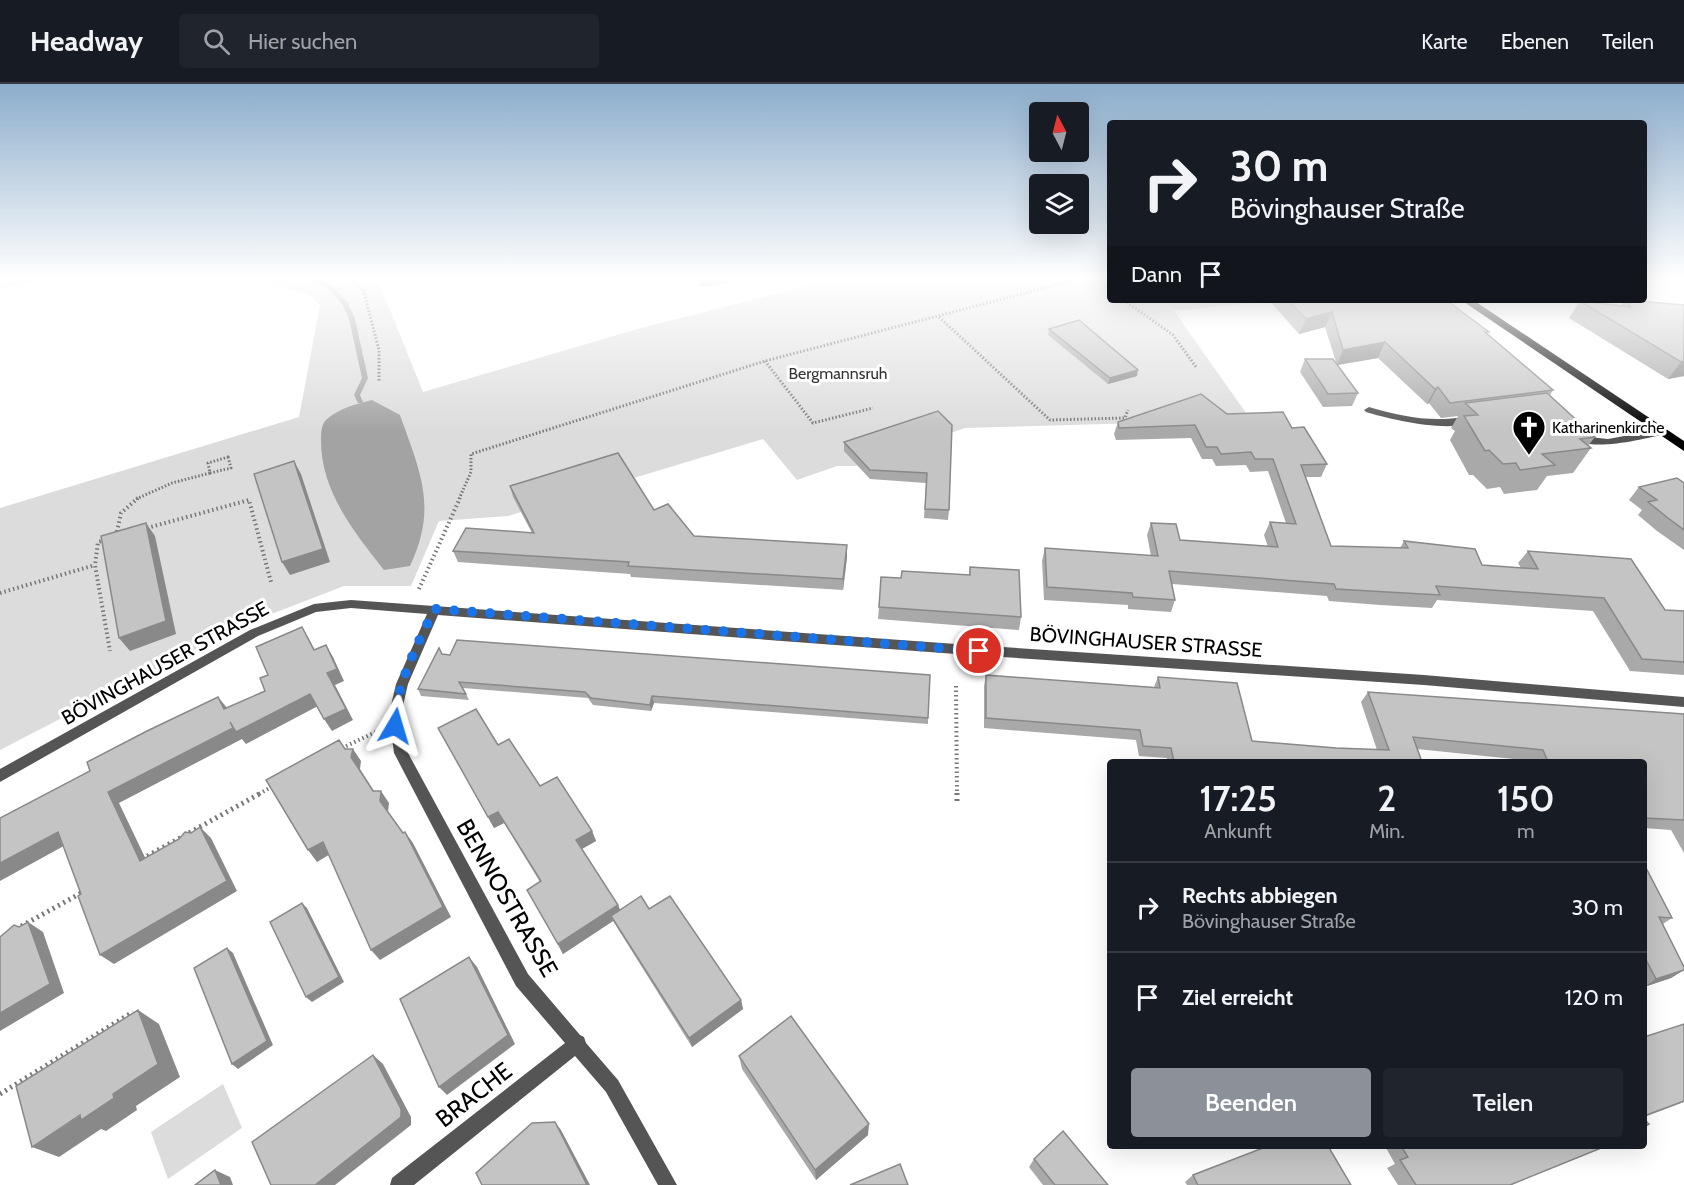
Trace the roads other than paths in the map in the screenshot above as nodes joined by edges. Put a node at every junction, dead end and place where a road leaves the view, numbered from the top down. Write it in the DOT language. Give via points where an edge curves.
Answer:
graph roads {
  1 [pos="1507,328"];
  2 [pos="1369,410"];
  3 [pos="1481,419"];
  4 [pos="1662,432"];
  5 [pos="1572,435"];
  6 [pos="1684,447"];
  7 [pos="435,609"];
  8 [pos="1684,702"];
  9 [pos="0,776"];
  10 [pos="578,1043"];
  11 [pos="399,1185"];
  12 [pos="668,1185"];
  1 -- 4 [label="main road"];
  2 -- 3 [label="street" via="1418,423"];
  4 -- 5 [label="street" via="1608,442"];
  4 -- 6 [label="main road"];
  7 -- 8 [label="street, BÖVINGHAUSER STRASSE"];
  7 -- 9 [label="street, BÖVINGHAUSER STRASSE" via="351,604 314,608 254,633"];
  7 -- 10 [label="street, BENNOSTRASSE" via="402,684 395,714 401,753 522,980"];
  10 -- 11 [label="street, BRACHE"];
  10 -- 12 [label="street, BENNOSTRASSE" via="612,1086"];
}
